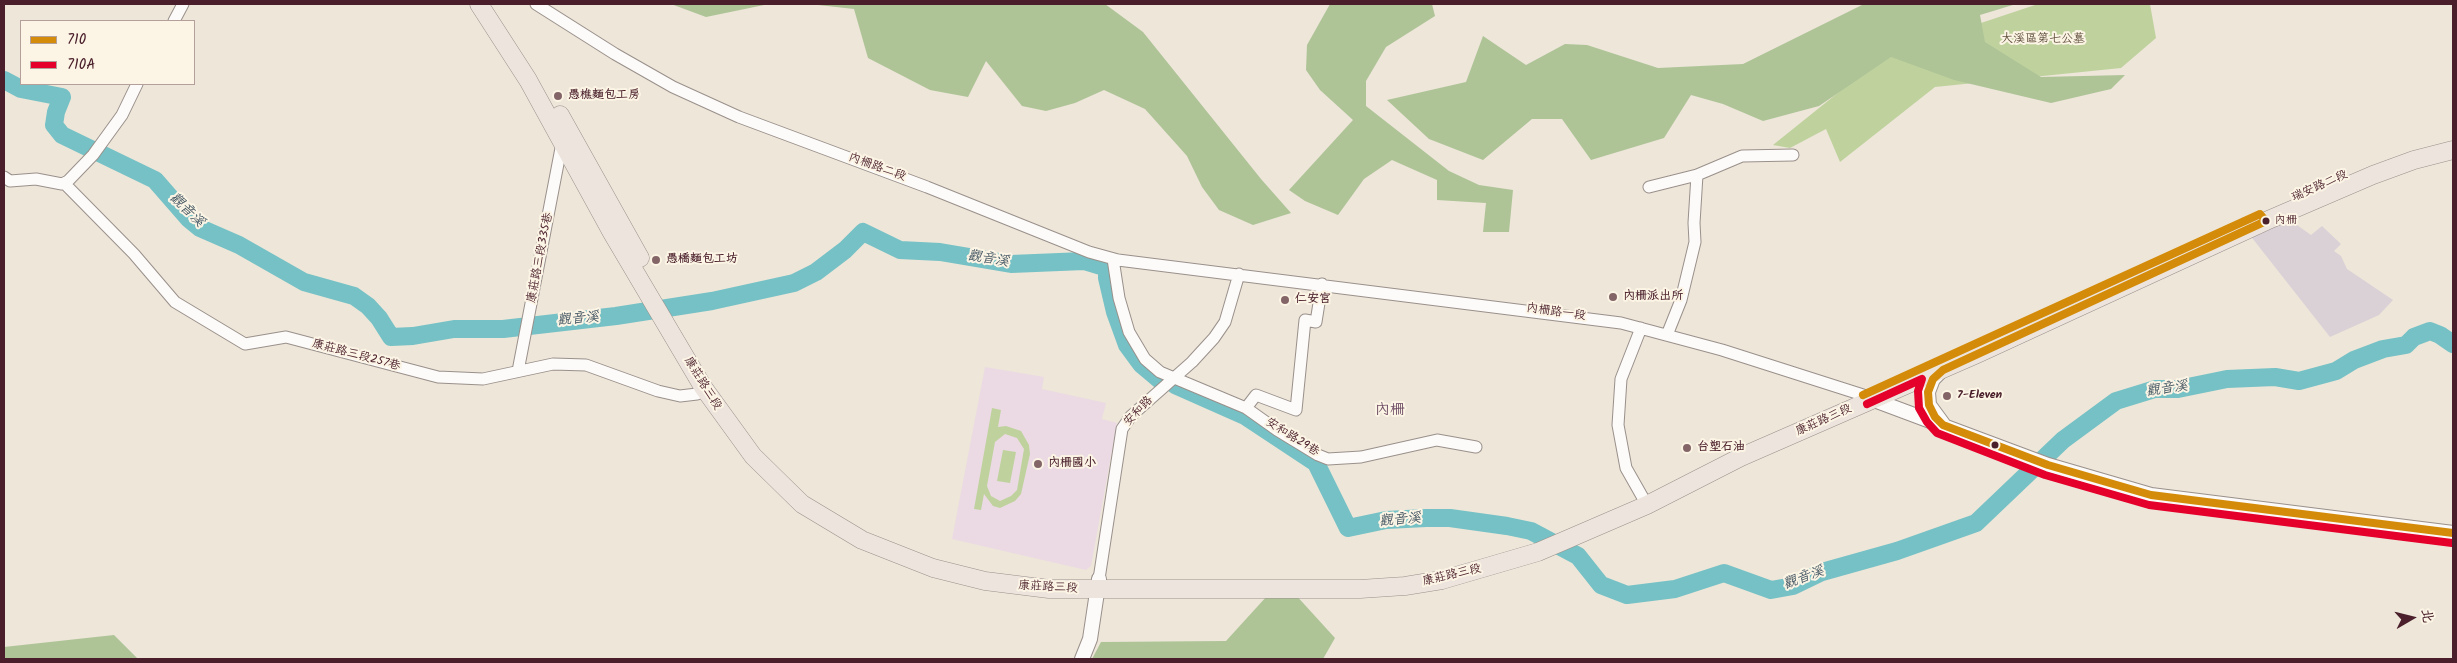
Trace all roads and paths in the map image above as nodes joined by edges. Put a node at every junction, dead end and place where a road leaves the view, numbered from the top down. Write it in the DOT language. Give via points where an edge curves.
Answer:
graph roads {
  1 [pos="183,4"];
  2 [pos="479,4"];
  3 [pos="489,4"];
  4 [pos="536,4"];
  5 [pos="175,20"];
  6 [pos="135,85"];
  7 [pos="2453,140"];
  8 [pos="562,143"];
  9 [pos="2453,150"];
  10 [pos="1793,154"];
  11 [pos="1697,174"];
  12 [pos="4,177"];
  13 [pos="64,183"];
  14 [pos="1649,187"];
  15 [pos="2263,218"];
  16 [pos="1113,259"];
  17 [pos="1240,274"];
  18 [pos="1322,284"];
  19 [pos="1641,328"];
  20 [pos="1667,335"];
  21 [pos="1942,370"];
  22 [pos="518,371"];
  23 [pos="1174,378"];
  24 [pos="705,390"];
  25 [pos="1868,398"];
  26 [pos="1246,408"];
  27 [pos="1943,425"];
  28 [pos="1476,447"];
  29 [pos="1644,501"];
  30 [pos="2453,533"];
  31 [pos="1098,585"];
  32 [pos="1082,659"];
  1 -- 5 [label="street"];
  2 -- 8 [label="main road, 康莊路三段" via="528,80"];
  3 -- 31 [label="main road, 康莊路三段" via="571,134 713,386 738,423 786,476 836,515 940,560 1018,576"];
  4 -- 16 [label="street, 內柵路二段" via="674,88 739,117"];
  6 -- 13 [label="street" via="116,123 93,155"];
  7 -- 15 [label="main road, 瑞安路二段" via="2383,161 2322,185"];
  8 -- 22 [label="street, 康莊路三段335巷"];
  8 -- 24 [label="main road, 康莊路三段"];
  9 -- 15 [label="main road, 瑞安路二段" via="2414,160"];
  10 -- 11 [label="street" via="1742,156"];
  11 -- 14 [label="street"];
  11 -- 20 [label="street" via="1696,242"];
  12 -- 13 [label="street" via="10,181 36,179 52,184"];
  13 -- 22 [label="street, 康莊路三段257巷" via="134,254 175,302 245,344 286,337 438,377 483,379"];
  15 -- 21 [label="main road, 瑞安路二段"];
  15 -- 25 [label="main road, 瑞安路二段"];
  16 -- 17 [label="street, 內柵路二段"];
  16 -- 23 [label="street, 安和路29巷" via="1119,298 1130,332 1145,359 1160,372"];
  17 -- 18 [label="street, 內柵路一段"];
  17 -- 23 [label="street, 安和路" via="1226,322"];
  18 -- 19 [label="street, 內柵路一段" via="1554,313"];
  18 -- 26 [label="street" via="1316,322 1305,320 1296,410 1256,395"];
  19 -- 20 [label="street, 內柵路一段"];
  19 -- 29 [label="street" via="1621,379 1618,425 1626,468"];
  20 -- 25 [label="street, 內柵路一段"];
  21 -- 25 [label="main road, 瑞安路二段"];
  21 -- 27 [label="street" via="1932,379 1928,392 1929,405"];
  22 -- 24 [label="street, 康莊路三段257巷" via="553,364 586,365 680,396"];
  23 -- 26 [label="street, 安和路29巷"];
  23 -- 31 [label="street, 安和路" via="1131,416 1122,429"];
  24 -- 31 [label="main road, 康莊路三段" via="753,456 782,486 802,504 862,540 933,568 985,581 1041,588"];
  25 -- 27 [label="street"];
  25 -- 29 [label="main road, 康莊路三段"];
  26 -- 28 [label="street, 安和路29巷" via="1303,447 1328,459 1361,457 1437,440"];
  27 -- 30 [label="street" via="2048,465 2150,495"];
  29 -- 31 [label="main road, 康莊路三段" via="1536,548 1405,576"];
  31 -- 32 [label="street" via="1090,639"];
}
